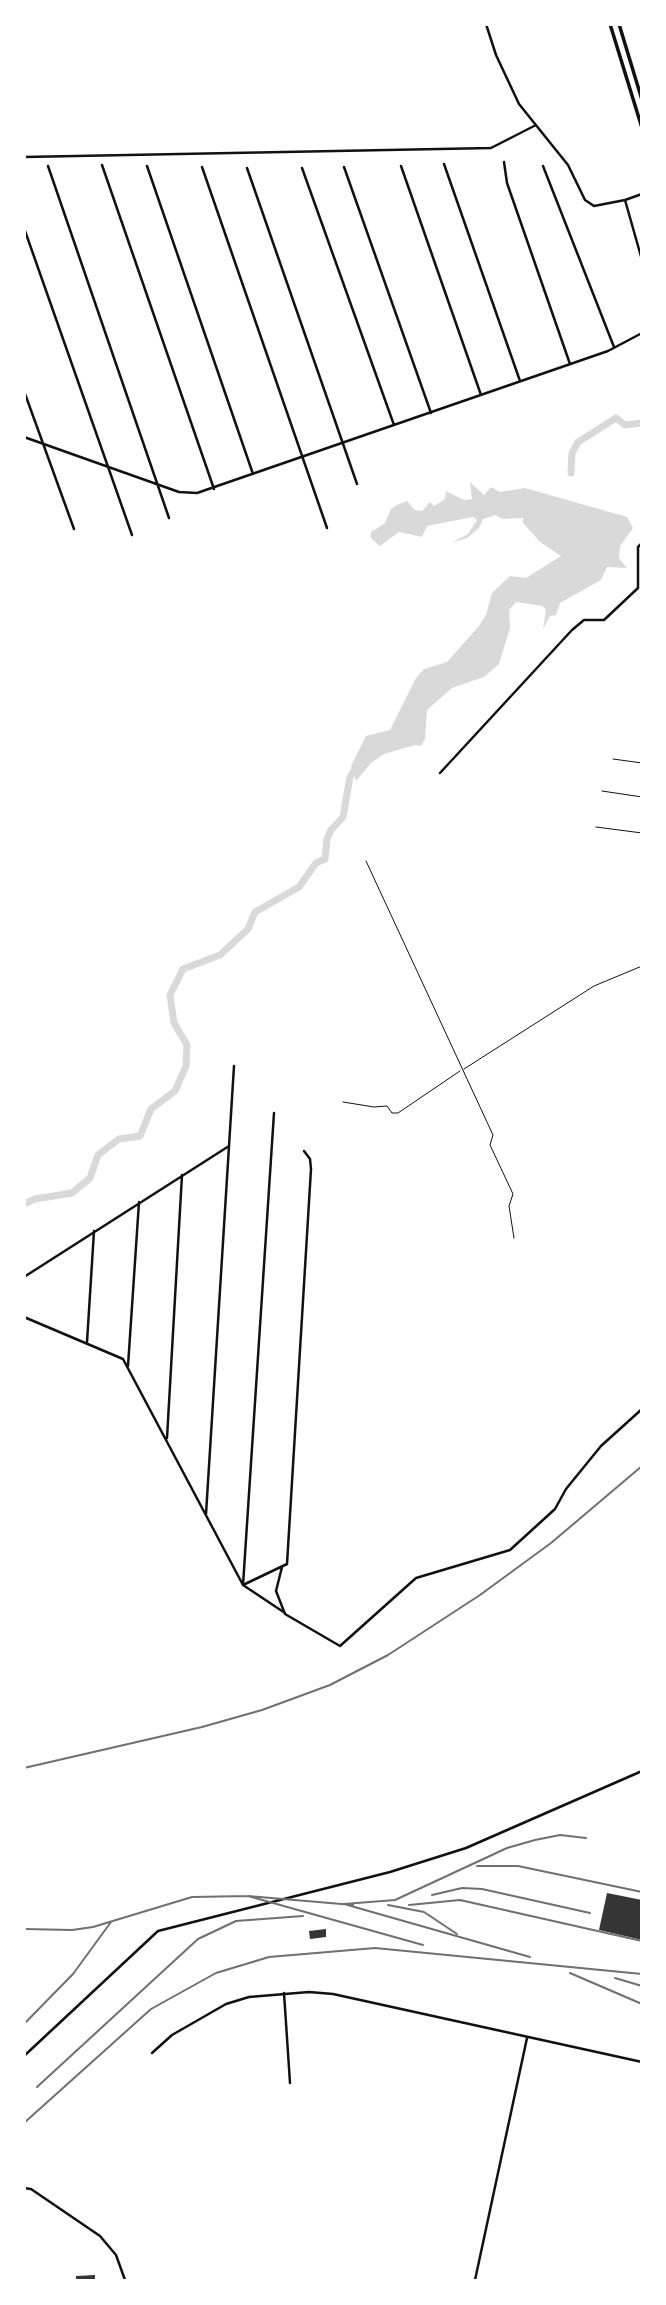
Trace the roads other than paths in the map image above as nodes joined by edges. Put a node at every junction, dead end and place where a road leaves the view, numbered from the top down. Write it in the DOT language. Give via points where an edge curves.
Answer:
graph roads {
  1 [pos="486,24"];
  2 [pos="610,24"];
  3 [pos="619,24"];
  4 [pos="642,100"];
  5 [pos="536,125"];
  6 [pos="642,128"];
  7 [pos="24,157"];
  8 [pos="504,162"];
  9 [pos="444,164"];
  10 [pos="102,165"];
  11 [pos="47,166"];
  12 [pos="147,166"];
  13 [pos="401,166"];
  14 [pos="543,166"];
  15 [pos="202,167"];
  16 [pos="344,167"];
  17 [pos="247,168"];
  18 [pos="302,168"];
  19 [pos="641,194"];
  20 [pos="625,200"];
  21 [pos="24,228"];
  22 [pos="642,260"];
  23 [pos="642,333"];
  24 [pos="614,347"];
  25 [pos="570,364"];
  26 [pos="520,382"];
  27 [pos="24,391"];
  28 [pos="481,395"];
  29 [pos="431,413"];
  30 [pos="394,425"];
  31 [pos="24,437"];
  32 [pos="42,443"];
  33 [pos="343,444"];
  34 [pos="303,458"];
  35 [pos="106,465"];
  36 [pos="253,474"];
  37 [pos="156,484"];
  38 [pos="358,484"];
  39 [pos="214,489"];
  40 [pos="169,518"];
  41 [pos="327,527"];
  42 [pos="74,528"];
  43 [pos="132,535"];
  44 [pos="642,543"];
  45 [pos="613,758"];
  46 [pos="642,764"];
  47 [pos="440,773"];
  48 [pos="602,791"];
  49 [pos="642,797"];
  50 [pos="596,827"];
  51 [pos="642,834"];
  52 [pos="366,861"];
  53 [pos="642,967"];
  54 [pos="234,1066"];
  55 [pos="462,1070"];
  56 [pos="343,1102"];
  57 [pos="274,1113"];
  58 [pos="229,1146"];
  59 [pos="304,1151"];
  60 [pos="182,1175"];
  61 [pos="139,1202"];
  62 [pos="94,1231"];
  63 [pos="514,1238"];
  64 [pos="24,1276"];
  65 [pos="24,1317"];
  66 [pos="87,1342"];
  67 [pos="128,1366"];
  68 [pos="642,1409"];
  69 [pos="167,1440"];
  70 [pos="206,1514"];
  71 [pos="282,1567"];
  72 [pos="243,1585"];
  73 [pos="285,1614"];
  74 [pos="642,1771"];
  75 [pos="284,1993"];
  76 [pos="527,2038"];
  77 [pos="152,2053"];
  78 [pos="24,2056"];
  79 [pos="642,2062"];
  80 [pos="290,2083"];
  81 [pos="24,2188"];
  82 [pos="125,2280"];
  83 [pos="475,2280"];
  1 -- 5 [label="street" via="519,104"];
  2 -- 6 [label="highway"];
  3 -- 4 [label="highway"];
  5 -- 7 [label="street" via="491,148"];
  5 -- 20 [label="street" via="568,165 586,200 594,206"];
  8 -- 25 [label="street" via="507,183"];
  9 -- 26 [label="street"];
  10 -- 39 [label="street"];
  11 -- 37 [label="street"];
  12 -- 36 [label="street"];
  13 -- 28 [label="street"];
  14 -- 24 [label="street"];
  15 -- 34 [label="street"];
  16 -- 29 [label="street"];
  17 -- 33 [label="street"];
  18 -- 30 [label="street"];
  19 -- 20 [label="street"];
  20 -- 22 [label="street"];
  21 -- 35 [label="street"];
  23 -- 24 [label="street"];
  24 -- 25 [label="street"];
  25 -- 26 [label="street"];
  26 -- 28 [label="street"];
  27 -- 32 [label="street"];
  28 -- 29 [label="street"];
  29 -- 30 [label="street"];
  30 -- 33 [label="street"];
  31 -- 32 [label="street"];
  32 -- 35 [label="street"];
  32 -- 42 [label="street"];
  33 -- 34 [label="street"];
  33 -- 38 [label="street"];
  34 -- 36 [label="street"];
  34 -- 41 [label="street"];
  35 -- 37 [label="street"];
  35 -- 43 [label="street"];
  36 -- 39 [label="street"];
  37 -- 39 [label="street" via="187,494"];
  37 -- 40 [label="street"];
  44 -- 47 [label="street" via="638,547 638,588 604,620 584,620 572,629"];
  45 -- 46 [label="lane"];
  48 -- 49 [label="lane"];
  50 -- 51 [label="lane"];
  52 -- 55 [label="lane"];
  53 -- 55 [label="lane" via="594,986"];
  54 -- 58 [label="street"];
  55 -- 56 [label="lane" via="398,1114 387,1106"];
  55 -- 63 [label="lane" via="493,1135 490,1145 513,1194 509,1206"];
  57 -- 72 [label="street"];
  58 -- 60 [label="street"];
  58 -- 70 [label="street"];
  59 -- 71 [label="street" via="311,1169 288,1564"];
  60 -- 61 [label="street"];
  60 -- 69 [label="street"];
  61 -- 62 [label="street"];
  61 -- 67 [label="street"];
  62 -- 64 [label="street"];
  62 -- 66 [label="street"];
  65 -- 66 [label="street"];
  66 -- 67 [label="street" via="123,1359"];
  67 -- 69 [label="street"];
  68 -- 73 [label="street" via="601,1446 555,1509 510,1550 416,1578 340,1646"];
  69 -- 70 [label="street"];
  70 -- 72 [label="street"];
  71 -- 72 [label="street"];
  71 -- 73 [label="street" via="276,1591"];
  72 -- 73 [label="street"];
  74 -- 78 [label="street" via="466,1848 158,1931"];
  75 -- 76 [label="street" via="333,1994"];
  75 -- 77 [label="street" via="226,2004 172,2035"];
  75 -- 80 [label="street"];
  76 -- 79 [label="street"];
  76 -- 83 [label="street"];
  81 -- 82 [label="street" via="100,2236 116,2255"];
}
